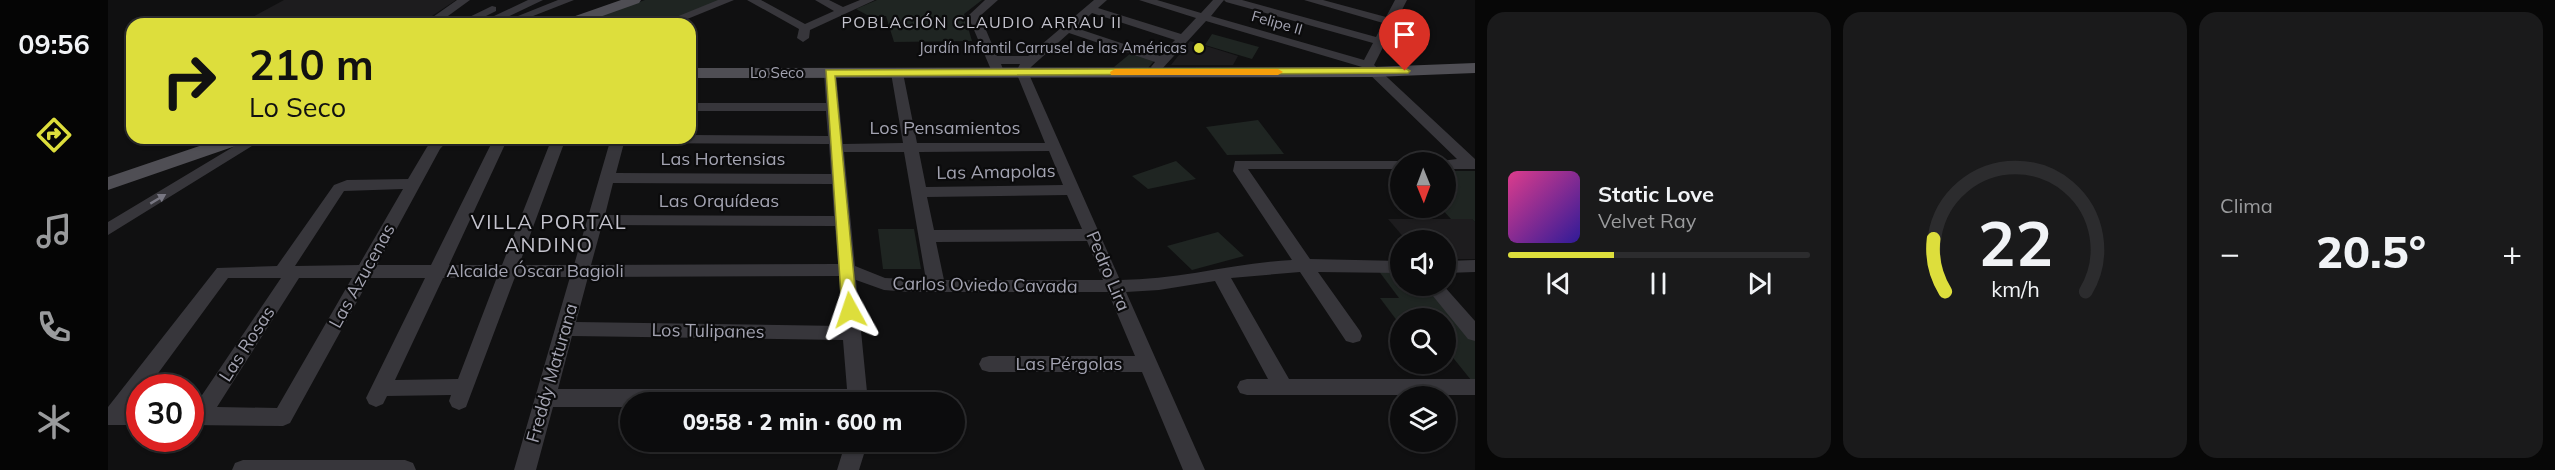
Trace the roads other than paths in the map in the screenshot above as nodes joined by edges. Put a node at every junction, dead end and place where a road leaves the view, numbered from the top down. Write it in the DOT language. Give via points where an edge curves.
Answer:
graph roads {
  1 [pos="464,0"];
  2 [pos="509,0"];
  3 [pos="537,0"];
  4 [pos="568,0"];
  5 [pos="634,0"];
  6 [pos="728,0"];
  7 [pos="753,0"];
  8 [pos="821,0"];
  9 [pos="869,0"];
  10 [pos="992,0"];
  11 [pos="1101,0"];
  12 [pos="1145,0"];
  13 [pos="1219,0"];
  14 [pos="1230,0"];
  15 [pos="1310,0"];
  16 [pos="1398,1"];
  17 [pos="1090,9"];
  18 [pos="842,11"];
  19 [pos="1203,17"];
  20 [pos="438,18"];
  21 [pos="473,18"];
  22 [pos="496,18"];
  23 [pos="519,18"];
  24 [pos="583,18"];
  25 [pos="680,18"];
  26 [pos="1391,22"];
  27 [pos="1068,29"];
  28 [pos="1183,39"];
  29 [pos="1381,42"];
  30 [pos="996,66"];
  31 [pos="1026,66"];
  32 [pos="1158,67"];
  33 [pos="1475,68"];
  34 [pos="1370,69"];
  35 [pos="696,73"];
  36 [pos="830,73"];
  37 [pos="897,73"];
  38 [pos="696,107"];
  39 [pos="833,107"];
  40 [pos="696,140"];
  41 [pos="224,144"];
  42 [pos="248,144"];
  43 [pos="437,144"];
  44 [pos="498,144"];
  45 [pos="557,144"];
  46 [pos="616,144"];
  47 [pos="836,144"];
  48 [pos="911,147"];
  49 [pos="1054,147"];
  50 [pos="1390,164"];
  51 [pos="1456,164"];
  52 [pos="1472,164"];
  53 [pos="607,178"];
  54 [pos="839,178"];
  55 [pos="108,184"];
  56 [pos="413,184"];
  57 [pos="1073,190"];
  58 [pos="919,192"];
  59 [pos="596,220"];
  60 [pos="842,221"];
  61 [pos="108,229"];
  62 [pos="1092,235"];
  63 [pos="927,236"];
  64 [pos="1304,266"];
  65 [pos="1475,266"];
  66 [pos="1390,267"];
  67 [pos="1456,267"];
  68 [pos="847,270"];
  69 [pos="437,271"];
  70 [pos="508,271"];
  71 [pos="581,271"];
  72 [pos="288,272"];
  73 [pos="364,272"];
  74 [pos="1220,275"];
  75 [pos="936,286"];
  76 [pos="1114,286"];
  77 [pos="1442,296"];
  78 [pos="565,329"];
  79 [pos="852,333"];
  80 [pos="1475,334"];
  81 [pos="1353,336"];
  82 [pos="989,364"];
  83 [pos="1148,364"];
  84 [pos="1247,387"];
  85 [pos="1283,387"];
  86 [pos="1475,387"];
  87 [pos="857,392"];
  88 [pos="546,399"];
  89 [pos="620,399"];
  90 [pos="204,402"];
  91 [pos="111,416"];
  92 [pos="204,416"];
  93 [pos="854,452"];
  94 [pos="243,470"];
  95 [pos="405,470"];
  96 [pos="525,470"];
  97 [pos="848,470"];
  98 [pos="1194,470"];
  1 -- 20 [label="street"];
  2 -- 21 [label="street"];
  3 -- 22 [label="street"];
  4 -- 23 [label="street"];
  5 -- 24 [label="main road"];
  6 -- 25 [label="street"];
  7 -- 18 [label="street" via="804,33"];
  8 -- 18 [label="street"];
  9 -- 18 [label="street"];
  10 -- 30 [label="street" via="974,16"];
  11 -- 17 [label="street"];
  12 -- 19 [label="street, Felipe II"];
  13 -- 19 [label="street"];
  14 -- 29 [label="street"];
  15 -- 26 [label="street"];
  16 -- 26 [label="street"];
  17 -- 27 [label="street"];
  17 -- 28 [label="street"];
  19 -- 28 [label="street"];
  19 -- 34 [label="street, Felipe II"];
  26 -- 29 [label="street"];
  27 -- 31 [label="street"];
  27 -- 32 [label="street"];
  28 -- 32 [label="street"];
  29 -- 34 [label="street"];
  30 -- 31 [label="main road, Lo Seco"];
  30 -- 37 [label="main road, Lo Seco"];
  31 -- 32 [label="main road, Lo Seco"];
  31 -- 49 [label="street, Pedro Lira"];
  32 -- 34 [label="main road, Lo Seco"];
  33 -- 34 [label="main road, Lo Seco"];
  34 -- 52 [label="street"];
  35 -- 36 [label="main road, Lo Seco"];
  36 -- 37 [label="main road, Lo Seco"];
  36 -- 39 [label="street"];
  37 -- 48 [label="street"];
  38 -- 39 [label="street"];
  39 -- 47 [label="street"];
  40 -- 47 [label="street, Los Pensamientos"];
  41 -- 55 [label="main road"];
  61 -- 42 [label="street, one-way"];
  43 -- 56 [label="street, Las Azucenas"];
  44 -- 69 [label="street"];
  45 -- 70 [label="street"];
  46 -- 53 [label="street, Freddy Maturana"];
  47 -- 48 [label="street, Los Pensamientos"];
  47 -- 54 [label="street"];
  48 -- 49 [label="street, Los Pensamientos"];
  48 -- 58 [label="street"];
  49 -- 57 [label="street, Pedro Lira"];
  50 -- 64 [label="street" via="1240,164"];
  51 -- 52 [label="street"];
  53 -- 54 [label="street, Las Hortensias"];
  53 -- 59 [label="street, Freddy Maturana"];
  54 -- 60 [label="street"];
  56 -- 72 [label="street, Las Rosas" via="339,188"];
  56 -- 73 [label="street, Las Azucenas"];
  57 -- 58 [label="street, Las Amapolas"];
  57 -- 62 [label="street, Pedro Lira"];
  58 -- 63 [label="street"];
  59 -- 60 [label="street, Las Orquídeas"];
  59 -- 71 [label="street, Freddy Maturana"];
  60 -- 68 [label="street"];
  62 -- 63 [label="street"];
  62 -- 76 [label="street, Pedro Lira"];
  63 -- 75 [label="street"];
  64 -- 66 [label="street, Carlos Oviedo Cavada"];
  64 -- 74 [label="street, Carlos Oviedo Cavada"];
  64 -- 81 [label="street"];
  65 -- 67 [label="street"];
  68 -- 71 [label="street, Alcalde Óscar Bagioli"];
  68 -- 75 [label="street, Carlos Oviedo Cavada" via="884,284"];
  68 -- 79 [label="street"];
  69 -- 70 [label="street, Alcalde Óscar Bagioli"];
  69 -- 70 [label="street" via="379,393 462,394"];
  69 -- 73 [label="street, Alcalde Óscar Bagioli"];
  70 -- 71 [label="street, Alcalde Óscar Bagioli"];
  71 -- 78 [label="street, Freddy Maturana"];
  72 -- 73 [label="street, Alcalde Óscar Bagioli"];
  72 -- 90 [label="street, Las Rosas"];
  72 -- 91 [label="street, Alcalde Óscar Bagioli" via="223,272"];
  73 -- 92 [label="street, Las Azucenas" via="283,417"];
  74 -- 76 [label="street, Carlos Oviedo Cavada" via="1161,285"];
  74 -- 85 [label="street"];
  75 -- 76 [label="street, Carlos Oviedo Cavada"];
  76 -- 83 [label="street, Pedro Lira"];
  77 -- 80 [label="street"];
  78 -- 79 [label="street, Los Tulipanes"];
  78 -- 88 [label="street, Freddy Maturana"];
  79 -- 87 [label="street"];
  82 -- 83 [label="street, Las Pérgolas"];
  83 -- 98 [label="street, Pedro Lira"];
  84 -- 85 [label="street"];
  85 -- 86 [label="street"];
  88 -- 89 [label="street"];
  88 -- 96 [label="street, Freddy Maturana"];
  93 -- 97 [label="street"];
  94 -- 95 [label="street"];
}
